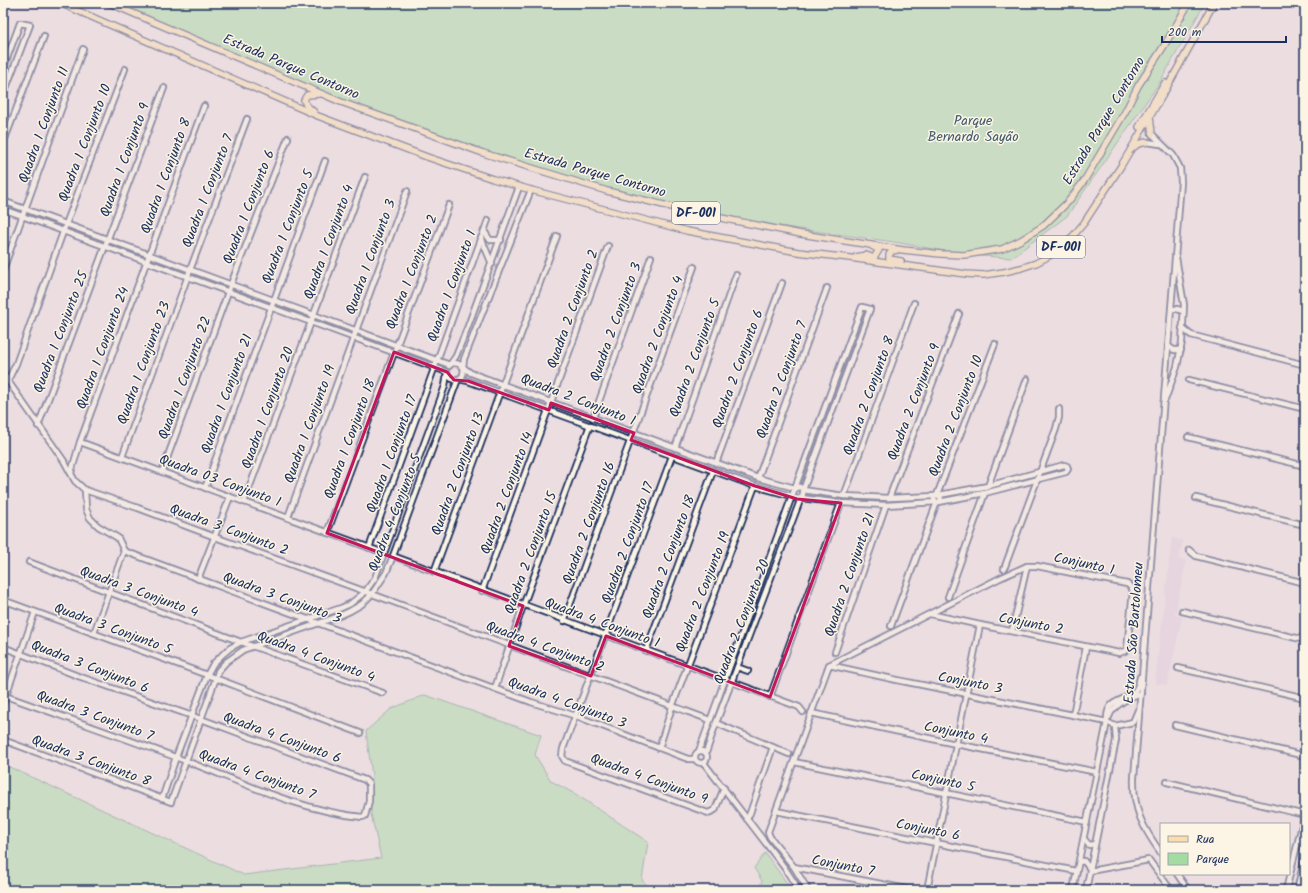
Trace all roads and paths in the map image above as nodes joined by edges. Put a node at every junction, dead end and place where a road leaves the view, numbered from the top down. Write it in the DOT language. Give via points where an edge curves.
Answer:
graph roads {
  1 [pos="60,3"];
  2 [pos="109,3"];
  3 [pos="1189,3"];
  4 [pos="1214,3"];
  5 [pos="44,36"];
  6 [pos="84,49"];
  7 [pos="1182,58"];
  8 [pos="3,69"];
  9 [pos="125,69"];
  10 [pos="164,88"];
  11 [pos="324,94"];
  12 [pos="3,96"];
  13 [pos="204,106"];
  14 [pos="318,116"];
  15 [pos="1150,117"];
  16 [pos="246,119"];
  17 [pos="1152,134"];
  18 [pos="288,138"];
  19 [pos="1148,142"];
  20 [pos="3,144"];
  21 [pos="1163,146"];
  22 [pos="1130,150"];
  23 [pos="325,161"];
  24 [pos="365,177"];
  25 [pos="1112,180"];
  26 [pos="519,187"];
  27 [pos="531,190"];
  28 [pos="407,191"];
  29 [pos="3,201"];
  30 [pos="449,205"];
  31 [pos="3,209"];
  32 [pos="25,209"];
  33 [pos="23,217"];
  34 [pos="488,220"];
  35 [pos="507,222"];
  36 [pos="66,224"];
  37 [pos="517,225"];
  38 [pos="484,231"];
  39 [pos="64,232"];
  40 [pos="557,236"];
  41 [pos="481,238"];
  42 [pos="501,238"];
  43 [pos="108,239"];
  44 [pos="511,239"];
  45 [pos="864,244"];
  46 [pos="105,246"];
  47 [pos="608,246"];
  48 [pos="1175,247"];
  49 [pos="903,250"];
  50 [pos="149,255"];
  51 [pos="651,257"];
  52 [pos="850,258"];
  53 [pos="147,262"];
  54 [pos="492,264"];
  55 [pos="694,267"];
  56 [pos="929,269"];
  57 [pos="3,270"];
  58 [pos="190,270"];
  59 [pos="736,275"];
  60 [pos="187,277"];
  61 [pos="782,283"];
  62 [pos="231,284"];
  63 [pos="827,288"];
  64 [pos="229,292"];
  65 [pos="272,300"];
  66 [pos="914,303"];
  67 [pos="270,308"];
  68 [pos="1171,309"];
  69 [pos="1183,311"];
  70 [pos="960,314"];
  71 [pos="314,316"];
  72 [pos="312,322"];
  73 [pos="1182,328"];
  74 [pos="355,331"];
  75 [pos="1192,334"];
  76 [pos="353,338"];
  77 [pos="1182,342"];
  78 [pos="995,344"];
  79 [pos="396,346"];
  80 [pos="1168,346"];
  81 [pos="1181,350"];
  82 [pos="394,352"];
  83 [pos="438,360"];
  84 [pos="450,364"];
  85 [pos="1305,365"];
  86 [pos="435,368"];
  87 [pos="463,368"];
  88 [pos="447,372"];
  89 [pos="3,374"];
  90 [pos="458,379"];
  91 [pos="1027,379"];
  92 [pos="8,380"];
  93 [pos="1189,380"];
  94 [pos="502,384"];
  95 [pos="499,393"];
  96 [pos="552,403"];
  97 [pos="1163,408"];
  98 [pos="1059,409"];
  99 [pos="1305,409"];
  100 [pos="549,410"];
  101 [pos="593,418"];
  102 [pos="590,425"];
  103 [pos="38,426"];
  104 [pos="634,433"];
  105 [pos="1188,437"];
  106 [pos="631,440"];
  107 [pos="80,442"];
  108 [pos="675,448"];
  109 [pos="672,456"];
  110 [pos="122,457"];
  111 [pos="716,463"];
  112 [pos="1305,466"];
  113 [pos="713,471"];
  114 [pos="162,472"];
  115 [pos="1041,472"];
  116 [pos="71,473"];
  117 [pos="758,478"];
  118 [pos="1036,480"];
  119 [pos="755,486"];
  120 [pos="988,486"];
  121 [pos="205,488"];
  122 [pos="795,488"];
  123 [pos="85,490"];
  124 [pos="804,490"];
  125 [pos="985,493"];
  126 [pos="937,495"];
  127 [pos="792,496"];
  128 [pos="844,496"];
  129 [pos="230,497"];
  130 [pos="801,498"];
  131 [pos="889,498"];
  132 [pos="1196,498"];
  133 [pos="244,502"];
  134 [pos="937,502"];
  135 [pos="841,503"];
  136 [pos="886,505"];
  137 [pos="288,517"];
  138 [pos="1305,525"];
  139 [pos="327,533"];
  140 [pos="215,538"];
  141 [pos="386,547"];
  142 [pos="369,548"];
  143 [pos="1189,550"];
  144 [pos="124,551"];
  145 [pos="395,551"];
  146 [pos="383,555"];
  147 [pos="392,559"];
  148 [pos="29,562"];
  149 [pos="1027,566"];
  150 [pos="1004,569"];
  151 [pos="434,572"];
  152 [pos="198,579"];
  153 [pos="1305,583"];
  154 [pos="482,591"];
  155 [pos="108,592"];
  156 [pos="365,592"];
  157 [pos="372,594"];
  158 [pos="948,598"];
  159 [pos="3,600"];
  160 [pos="523,606"];
  161 [pos="1182,611"];
  162 [pos="35,612"];
  163 [pos="930,614"];
  164 [pos="310,620"];
  165 [pos="564,621"];
  166 [pos="320,624"];
  167 [pos="892,626"];
  168 [pos="980,626"];
  169 [pos="1012,631"];
  170 [pos="94,633"];
  171 [pos="606,636"];
  172 [pos="1305,640"];
  173 [pos="241,642"];
  174 [pos="254,646"];
  175 [pos="509,646"];
  176 [pos="3,647"];
  177 [pos="1086,647"];
  178 [pos="1127,649"];
  179 [pos="646,651"];
  180 [pos="835,652"];
  181 [pos="22,653"];
  182 [pos="829,664"];
  183 [pos="433,665"];
  184 [pos="687,666"];
  185 [pos="737,667"];
  186 [pos="1178,668"];
  187 [pos="1143,669"];
  188 [pos="748,671"];
  189 [pos="207,675"];
  190 [pos="591,676"];
  191 [pos="216,678"];
  192 [pos="725,680"];
  193 [pos="731,682"];
  194 [pos="495,688"];
  195 [pos="383,693"];
  196 [pos="966,693"];
  197 [pos="1141,693"];
  198 [pos="5,695"];
  199 [pos="770,697"];
  200 [pos="1305,698"];
  201 [pos="3,704"];
  202 [pos="1140,705"];
  203 [pos="672,707"];
  204 [pos="803,712"];
  205 [pos="812,713"];
  206 [pos="1073,715"];
  207 [pos="192,716"];
  208 [pos="576,716"];
  209 [pos="201,719"];
  210 [pos="710,720"];
  211 [pos="1107,722"];
  212 [pos="716,723"];
  213 [pos="1138,724"];
  214 [pos="1175,725"];
  215 [pos="1115,727"];
  216 [pos="360,733"];
  217 [pos="3,740"];
  218 [pos="956,744"];
  219 [pos="773,747"];
  220 [pos="659,748"];
  221 [pos="563,749"];
  222 [pos="698,751"];
  223 [pos="706,753"];
  224 [pos="790,754"];
  225 [pos="1305,756"];
  226 [pos="176,757"];
  227 [pos="694,759"];
  228 [pos="186,761"];
  229 [pos="704,762"];
  230 [pos="794,762"];
  231 [pos="1097,772"];
  232 [pos="365,780"];
  233 [pos="1167,782"];
  234 [pos="724,788"];
  235 [pos="946,793"];
  236 [pos="162,799"];
  237 [pos="171,802"];
  238 [pos="776,811"];
  239 [pos="1305,814"];
  240 [pos="747,819"];
  241 [pos="1087,822"];
  242 [pos="1084,839"];
  243 [pos="936,843"];
  244 [pos="1095,844"];
  245 [pos="1298,844"];
  246 [pos="1305,846"];
  247 [pos="1160,851"];
  248 [pos="1305,857"];
  249 [pos="1078,862"];
  250 [pos="794,867"];
  251 [pos="1290,869"];
  252 [pos="1090,870"];
  253 [pos="1076,871"];
  254 [pos="1303,872"];
  255 [pos="1160,874"];
  256 [pos="1161,875"];
  257 [pos="1177,875"];
  258 [pos="1289,875"];
  259 [pos="799,890"];
  260 [pos="808,890"];
  261 [pos="912,890"];
  262 [pos="926,890"];
  263 [pos="1073,890"];
  264 [pos="1086,890"];
  265 [pos="1172,890"];
  266 [pos="1188,890"];
  267 [pos="1286,890"];
  268 [pos="1297,890"];
  1 -- 14 [label="main road, DF-001"];
  2 -- 11 [label="main road, Estrada Parque Contorno / DF-001"];
  3 -- 49 [label="main road, Estrada Parque Contorno / DF-001" via="1084,181 1068,202 1043,226 1033,234 1002,249 964,255"];
  4 -- 7 [label="main road, DF-001"];
  5 -- 20 [label="street"];
  6 -- 32 [label="street, Quadra 1 Conjunto 11"];
  7 -- 15 [label="main road, DF-001"];
  7 -- 25 [label="main road, DF-001" via="1152,104"];
  8 -- 12 [label="street" via="20,23 30,25"];
  9 -- 36 [label="street, Quadra 1 Conjunto 10"];
  10 -- 43 [label="street, Quadra 1 Conjunto 9"];
  11 -- 14 [label="main road" via="305,96 306,105"];
  11 -- 45 [label="main road, Estrada Parque Contorno / DF-001" via="366,112 483,153 607,191 696,213"];
  13 -- 50 [label="street, Quadra 1 Conjunto 8"];
  14 -- 26 [label="main road, DF-001" via="427,157"];
  15 -- 17 [label="main road"];
  15 -- 22 [label="main road, DF-001"];
  16 -- 58 [label="street, Quadra 1 Conjunto 7"];
  17 -- 21 [label="street, Estrada São Bartolomeu"];
  18 -- 62 [label="street, Quadra 1 Conjunto 6"];
  19 -- 21 [label="street"];
  19 -- 22 [label="main road" via="1138,144"];
  21 -- 48 [label="street, Estrada São Bartolomeu" via="1173,155 1180,168"];
  22 -- 25 [label="main road, DF-001"];
  23 -- 65 [label="street, Quadra 1 Conjunto 5"];
  24 -- 71 [label="street, Quadra 1 Conjunto 4"];
  25 -- 56 [label="main road, DF-001" via="1073,236 1054,253 1036,263 1010,271 983,275"];
  26 -- 27 [label="main road, DF-001"];
  26 -- 35 [label="street"];
  27 -- 37 [label="street"];
  27 -- 52 [label="main road, DF-001" via="687,231 798,252"];
  28 -- 74 [label="street, Quadra 1 Conjunto 3"];
  29 -- 32 [label="street"];
  30 -- 79 [label="street, Quadra 1 Conjunto 2"];
  31 -- 33 [label="street"];
  32 -- 33 [label="street, Quadra 1 Conjunto 11"];
  32 -- 36 [label="street"];
  33 -- 39 [label="street"];
  33 -- 57 [label="street, Quadra 1 Conjunto 11"];
  34 -- 38 [label="street, Quadra 1 Conjunto 1"];
  35 -- 37 [label="street"];
  35 -- 42 [label="street"];
  36 -- 39 [label="street, Quadra 1 Conjunto 10"];
  36 -- 43 [label="street"];
  37 -- 44 [label="street"];
  38 -- 41 [label="street, Quadra 1 Conjunto 1"];
  38 -- 42 [label="street" via="490,240"];
  39 -- 46 [label="street"];
  39 -- 92 [label="street, Quadra 1 Conjunto 10"];
  40 -- 94 [label="street, Quadra 2 Conjunto 1"];
  41 -- 54 [label="street"];
  41 -- 83 [label="street, Quadra 1 Conjunto 1"];
  42 -- 44 [label="street"];
  42 -- 54 [label="street"];
  43 -- 46 [label="street, Quadra 1 Conjunto 9"];
  43 -- 50 [label="street"];
  44 -- 87 [label="street" via="464,358"];
  45 -- 49 [label="main road, Estrada Parque Contorno / DF-001"];
  45 -- 52 [label="main road" via="879,250 874,258 866,255"];
  46 -- 53 [label="street"];
  46 -- 103 [label="street, Quadra 1 Conjunto 25"];
  47 -- 96 [label="street, Quadra 2 Conjunto 2"];
  48 -- 68 [label="street, Estrada São Bartolomeu"];
  48 -- 69 [label="street, Estrada São Bartolomeu"];
  49 -- 56 [label="main road" via="892,251 889,259"];
  50 -- 53 [label="street, Quadra 1 Conjunto 8"];
  50 -- 58 [label="street"];
  51 -- 101 [label="street, Quadra 2 Conjunto 3"];
  52 -- 56 [label="main road, DF-001"];
  53 -- 60 [label="street"];
  53 -- 107 [label="street, Quadra 1 Conjunto 24"];
  54 -- 84 [label="street" via="456,356"];
  55 -- 104 [label="street, Quadra 2 Conjunto 4"];
  58 -- 60 [label="street, Quadra 1 Conjunto 7"];
  58 -- 62 [label="street"];
  59 -- 108 [label="street, Quadra 2 Conjunto 5"];
  60 -- 64 [label="street"];
  60 -- 110 [label="street, Quadra 1 Conjunto 23"];
  61 -- 111 [label="street, Quadra 2 Conjunto 6"];
  62 -- 64 [label="street, Quadra 1 Conjunto 6"];
  62 -- 65 [label="street"];
  63 -- 117 [label="street, Quadra 2 Conjunto 7"];
  64 -- 67 [label="street"];
  64 -- 114 [label="street, Quadra 1 Conjunto 22"];
  65 -- 67 [label="street, Quadra 1 Conjunto 5"];
  65 -- 71 [label="street"];
  66 -- 128 [label="street, Quadra 2 Conjunto 8"];
  67 -- 72 [label="street"];
  67 -- 121 [label="street, Quadra 1 Conjunto 21"];
  68 -- 69 [label="street"];
  68 -- 80 [label="street, Estrada São Bartolomeu"];
  69 -- 73 [label="street, Estrada São Bartolomeu"];
  70 -- 131 [label="street, Quadra 2 Conjunto 9"];
  71 -- 72 [label="street, Quadra 1 Conjunto 4"];
  71 -- 74 [label="street"];
  72 -- 76 [label="street"];
  72 -- 133 [label="street, Quadra 1 Conjunto 20"];
  73 -- 75 [label="street"];
  73 -- 77 [label="street, Estrada São Bartolomeu"];
  74 -- 76 [label="street, Quadra 1 Conjunto 3"];
  74 -- 79 [label="street"];
  75 -- 77 [label="street"];
  75 -- 85 [label="street"];
  76 -- 82 [label="street"];
  76 -- 137 [label="street, Quadra 1 Conjunto 19"];
  77 -- 81 [label="street, Estrada São Bartolomeu"];
  78 -- 126 [label="street, Quadra 2 Conjunto 10"];
  79 -- 82 [label="street, Quadra 1 Conjunto 2"];
  79 -- 83 [label="street"];
  80 -- 81 [label="street" via="1174,350"];
  80 -- 97 [label="street, Estrada São Bartolomeu"];
  81 -- 97 [label="street, Estrada São Bartolomeu"];
  82 -- 86 [label="street"];
  82 -- 139 [label="street, Quadra 1 Conjunto 18"];
  83 -- 84 [label="street"];
  83 -- 86 [label="street, Quadra 1 Conjunto 1"];
  84 -- 87 [label="street" via="455,362"];
  84 -- 88 [label="street"];
  86 -- 88 [label="street"];
  86 -- 142 [label="street, Quadra 1 Conjunto 17"];
  87 -- 90 [label="street" via="463,375"];
  87 -- 94 [label="street"];
  88 -- 90 [label="street" via="451,379"];
  88 -- 141 [label="street, Quadra 1 Conjunto 17" via="445,386"];
  89 -- 92 [label="street"];
  90 -- 95 [label="street" via="468,380"];
  90 -- 145 [label="street, Quadra 4 Conjunto 5"];
  91 -- 120 [label="street"];
  92 -- 103 [label="street"];
  93 -- 99 [label="street"];
  94 -- 95 [label="street, Quadra 2 Conjunto 13"];
  94 -- 96 [label="street, Quadra 2 Conjunto 1"];
  95 -- 100 [label="street"];
  95 -- 151 [label="street, Quadra 2 Conjunto 13"];
  96 -- 100 [label="street, Quadra 2 Conjunto 14"];
  96 -- 101 [label="street, Quadra 2 Conjunto 1"];
  97 -- 187 [label="street, Estrada São Bartolomeu"];
  98 -- 115 [label="street" via="1056,428"];
  100 -- 102 [label="street"];
  100 -- 154 [label="street, Quadra 2 Conjunto 14"];
  101 -- 104 [label="street, Quadra 2 Conjunto 1"];
  102 -- 106 [label="street"];
  102 -- 160 [label="street, Quadra 2 Conjunto 15"];
  103 -- 116 [label="street"];
  104 -- 106 [label="street, Quadra 2 Conjunto 16"];
  104 -- 108 [label="street, Quadra 2 Conjunto 1"];
  105 -- 112 [label="street"];
  106 -- 109 [label="street"];
  106 -- 165 [label="street, Quadra 2 Conjunto 16"];
  107 -- 110 [label="street, Quadra 03 Conjunto 1"];
  107 -- 116 [label="street"];
  108 -- 111 [label="street, Quadra 2 Conjunto 1"];
  109 -- 113 [label="street"];
  109 -- 171 [label="street, Quadra 2 Conjunto 17"];
  110 -- 114 [label="street, Quadra 03 Conjunto 1"];
  111 -- 117 [label="street, Quadra 2 Conjunto 1"];
  113 -- 119 [label="street"];
  113 -- 179 [label="street, Quadra 2 Conjunto 18"];
  114 -- 121 [label="street, Quadra 03 Conjunto 1"];
  115 -- 118 [label="street"];
  115 -- 118 [label="street" via="1064,465 1068,469 1066,472"];
  115 -- 120 [label="street"];
  116 -- 123 [label="street"];
  117 -- 122 [label="street, Quadra 2 Conjunto 1"];
  118 -- 125 [label="street"];
  118 -- 150 [label="street"];
  119 -- 127 [label="street"];
  119 -- 184 [label="street, Quadra 2 Conjunto 19"];
  120 -- 126 [label="street"];
  121 -- 129 [label="street, Quadra 03 Conjunto 1"];
  122 -- 124 [label="street" via="800,487"];
  122 -- 124 [label="street" via="862,307 870,309"];
  122 -- 127 [label="street"];
  123 -- 140 [label="street, Quadra 3 Conjunto 2"];
  123 -- 144 [label="street" via="86,509 90,518 118,538"];
  124 -- 128 [label="street"];
  124 -- 130 [label="street"];
  125 -- 134 [label="street"];
  125 -- 158 [label="street"];
  126 -- 131 [label="street"];
  126 -- 134 [label="street" via="934,499"];
  127 -- 130 [label="street"];
  127 -- 192 [label="street"];
  128 -- 131 [label="street"];
  129 -- 133 [label="street, Quadra 03 Conjunto 1"];
  129 -- 140 [label="street"];
  130 -- 135 [label="street"];
  130 -- 185 [label="street, Quadra 2 Conjunto 20"];
  132 -- 138 [label="street"];
  133 -- 137 [label="street, Quadra 03 Conjunto 1"];
  134 -- 136 [label="street"];
  134 -- 167 [label="street"];
  135 -- 136 [label="street"];
  135 -- 199 [label="street"];
  136 -- 180 [label="street, Quadra 2 Conjunto 21"];
  137 -- 139 [label="street, Quadra 03 Conjunto 1"];
  139 -- 142 [label="street, Quadra 03 Conjunto 1"];
  140 -- 152 [label="street"];
  140 -- 156 [label="street, Quadra 3 Conjunto 2"];
  141 -- 145 [label="street"];
  141 -- 146 [label="street, Quadra 1 Conjunto 17"];
  142 -- 146 [label="street, Quadra 03 Conjunto 1"];
  143 -- 153 [label="street" via="1196,556"];
  144 -- 152 [label="street, Quadra 3 Conjunto 3"];
  144 -- 155 [label="street"];
  145 -- 147 [label="street, Quadra 4 Conjunto 5"];
  146 -- 147 [label="street, Quadra 03 Conjunto 1"];
  146 -- 156 [label="street, Quadra 1 Conjunto 17" via="375,578"];
  147 -- 151 [label="street, Quadra 4 Conjunto 1"];
  147 -- 157 [label="street, Quadra 4 Conjunto 5"];
  148 -- 155 [label="street, Quadra 3 Conjunto 4"];
  149 -- 163 [label="street"];
  149 -- 169 [label="street"];
  149 -- 178 [label="street, Conjunto 1" via="1127,584 1131,587 1133,591"];
  151 -- 154 [label="street, Quadra 4 Conjunto 1"];
  152 -- 164 [label="street, Quadra 3 Conjunto 3"];
  154 -- 160 [label="street, Quadra 4 Conjunto 1"];
  155 -- 170 [label="street"];
  155 -- 173 [label="street, Quadra 3 Conjunto 4"];
  156 -- 157 [label="street, Quadra 3 Conjunto 2"];
  156 -- 164 [label="street, Quadra 1 Conjunto 17" via="350,604"];
  157 -- 166 [label="street, Quadra 4 Conjunto 5" via="350,611"];
  157 -- 175 [label="street, Quadra 4 Conjunto 2"];
  159 -- 162 [label="street, Quadra 3 Conjunto 5"];
  160 -- 165 [label="street, Quadra 4 Conjunto 1"];
  160 -- 175 [label="street, Quadra 2 Conjunto 15"];
  161 -- 172 [label="street"];
  162 -- 170 [label="street, Quadra 3 Conjunto 5"];
  162 -- 181 [label="street, Quadra 3 Conjunto 6"];
  163 -- 168 [label="street, Conjunto 2"];
  163 -- 182 [label="street"];
  164 -- 166 [label="street, Quadra 3 Conjunto 3"];
  164 -- 173 [label="street, Quadra 1 Conjunto 17"];
  165 -- 171 [label="street, Quadra 4 Conjunto 1"];
  166 -- 174 [label="street, Quadra 4 Conjunto 5"];
  166 -- 183 [label="street, Quadra 3 Conjunto 3"];
  168 -- 169 [label="street, Conjunto 2"];
  168 -- 196 [label="street"];
  169 -- 177 [label="street, Conjunto 2"];
  170 -- 189 [label="street, Quadra 3 Conjunto 5"];
  171 -- 179 [label="street, Quadra 4 Conjunto 1"];
  171 -- 190 [label="street, Quadra 2 Conjunto 17"];
  173 -- 174 [label="street, Quadra 4 Conjunto 4"];
  173 -- 189 [label="street" via="222,654"];
  174 -- 191 [label="street, Quadra 4 Conjunto 5" via="226,662 218,671"];
  174 -- 195 [label="street, Quadra 4 Conjunto 4"];
  175 -- 190 [label="street, Quadra 4 Conjunto 2"];
  175 -- 194 [label="street, Quadra 2 Conjunto 15"];
  176 -- 181 [label="street"];
  177 -- 178 [label="street, Conjunto 2" via="1119,653"];
  177 -- 206 [label="street"];
  179 -- 184 [label="street, Quadra 4 Conjunto 1"];
  181 -- 198 [label="street"];
  181 -- 207 [label="street, Quadra 3 Conjunto 6" via="78,676"];
  182 -- 196 [label="street, Conjunto 3"];
  182 -- 205 [label="street"];
  183 -- 194 [label="street, Quadra 4 Conjunto 3"];
  184 -- 192 [label="street, Quadra 4 Conjunto 1"];
  184 -- 203 [label="street, Quadra 2 Conjunto 19"];
  185 -- 188 [label="street"];
  185 -- 193 [label="street, Quadra 2 Conjunto 20"];
  186 -- 200 [label="street"];
  187 -- 197 [label="street, Estrada São Bartolomeu"];
  187 -- 211 [label="street" via="1134,692 1109,707"];
  189 -- 191 [label="street, Quadra 3 Conjunto 5"];
  189 -- 207 [label="street"];
  190 -- 203 [label="street, Quadra 4 Conjunto 2"];
  190 -- 208 [label="street, Quadra 2 Conjunto 17"];
  191 -- 209 [label="street, Quadra 4 Conjunto 5"];
  191 -- 216 [label="street"];
  192 -- 193 [label="street, Quadra 4 Conjunto 1"];
  192 -- 210 [label="street"];
  193 -- 199 [label="street, Quadra 4 Conjunto 1"];
  193 -- 212 [label="street, Quadra 2 Conjunto 20"];
  194 -- 208 [label="street, Quadra 4 Conjunto 3"];
  196 -- 206 [label="street, Conjunto 3"];
  196 -- 218 [label="street"];
  197 -- 202 [label="street, Estrada São Bartolomeu"];
  197 -- 211 [label="street" via="1114,708"];
  198 -- 201 [label="street"];
  198 -- 226 [label="street, Quadra 3 Conjunto 7"];
  199 -- 204 [label="street, Quadra 4 Conjunto 1" via="798,707"];
  202 -- 213 [label="street, Estrada São Bartolomeu"];
  202 -- 215 [label="street" via="1133,722"];
  203 -- 210 [label="street, Quadra 4 Conjunto 2"];
  203 -- 220 [label="street, Quadra 2 Conjunto 19"];
  205 -- 218 [label="street, Conjunto 4"];
  205 -- 230 [label="street"];
  206 -- 211 [label="street, Conjunto 3"];
  207 -- 209 [label="street, Quadra 4 Conjunto 6"];
  207 -- 226 [label="street"];
  208 -- 220 [label="street, Quadra 4 Conjunto 3"];
  208 -- 221 [label="street, Quadra 2 Conjunto 17"];
  209 -- 228 [label="street, Quadra 4 Conjunto 5"];
  209 -- 232 [label="street, Quadra 4 Conjunto 6"];
  210 -- 222 [label="street"];
  211 -- 215 [label="street, Conjunto 3"];
  211 -- 231 [label="street"];
  212 -- 219 [label="street"];
  212 -- 223 [label="street, Quadra 2 Conjunto 20"];
  213 -- 215 [label="street"];
  213 -- 247 [label="street, Estrada São Bartolomeu" via="1134,797 1141,822"];
  214 -- 225 [label="street"];
  215 -- 244 [label="street" via="1116,740"];
  217 -- 236 [label="street, Quadra 3 Conjunto 8"];
  218 -- 231 [label="street, Conjunto 4"];
  218 -- 235 [label="street"];
  219 -- 224 [label="street"];
  219 -- 240 [label="street"];
  220 -- 227 [label="street, Quadra 4 Conjunto 3"];
  221 -- 234 [label="street, Quadra 4 Conjunto 9" via="562,756 565,761 703,812 711,813 715,810"];
  222 -- 223 [label="street"];
  222 -- 227 [label="street"];
  223 -- 229 [label="street" via="707,759"];
  226 -- 228 [label="street, Quadra 4 Conjunto 7"];
  226 -- 236 [label="street"];
  227 -- 229 [label="street" via="699,763"];
  228 -- 232 [label="street, Quadra 4 Conjunto 7" via="286,799 362,817 367,812 369,801 369,784"];
  228 -- 237 [label="street, Quadra 4 Conjunto 5"];
  229 -- 234 [label="street"];
  230 -- 235 [label="street, Conjunto 5"];
  230 -- 238 [label="street"];
  231 -- 241 [label="street"];
  233 -- 239 [label="street"];
  234 -- 240 [label="street"];
  235 -- 241 [label="street, Conjunto 5"];
  235 -- 243 [label="street"];
  236 -- 237 [label="street, Quadra 3 Conjunto 8"];
  238 -- 243 [label="street, Conjunto 6"];
  238 -- 250 [label="street" via="768,835"];
  239 -- 245 [label="street"];
  240 -- 259 [label="street"];
  241 -- 242 [label="street"];
  242 -- 244 [label="street" via="1089,845"];
  242 -- 249 [label="street"];
  243 -- 253 [label="street, Conjunto 6"];
  243 -- 262 [label="street"];
  244 -- 252 [label="street"];
  245 -- 246 [label="street"];
  245 -- 251 [label="street"];
  248 -- 254 [label="street"];
  249 -- 252 [label="street" via="1084,861"];
  249 -- 253 [label="street"];
  250 -- 260 [label="street"];
  250 -- 261 [label="street, Conjunto 7"];
  252 -- 255 [label="street" via="1149,860"];
  252 -- 264 [label="street"];
  253 -- 263 [label="street"];
  254 -- 268 [label="street"];
  256 -- 265 [label="street"];
  257 -- 266 [label="street"];
  258 -- 267 [label="street"];
}
